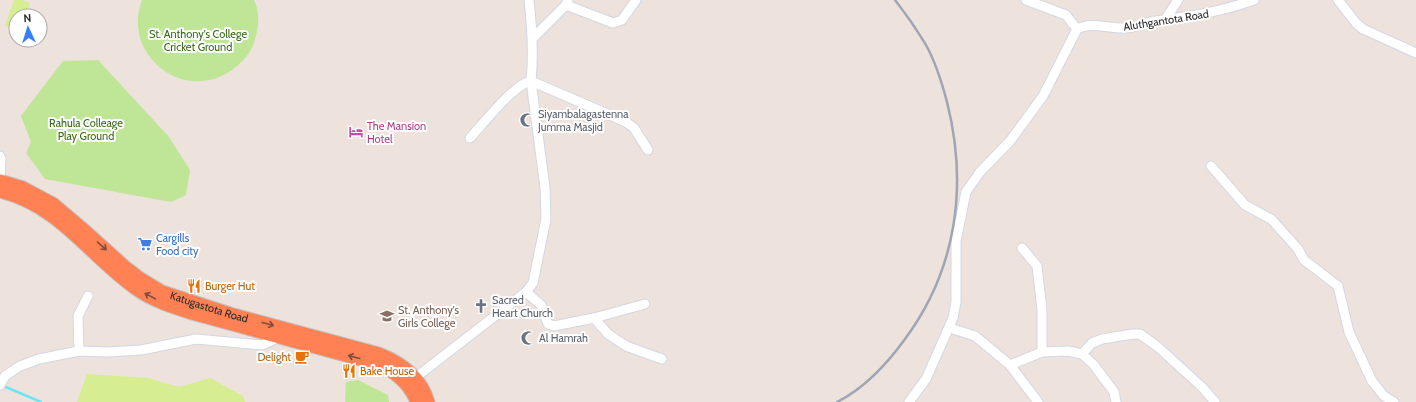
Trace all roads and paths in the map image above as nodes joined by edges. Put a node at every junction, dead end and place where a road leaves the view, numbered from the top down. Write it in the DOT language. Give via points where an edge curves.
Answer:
graph roads {
  1 [pos="529,0"];
  2 [pos="636,0"];
  3 [pos="1026,0"];
  4 [pos="1178,0"];
  5 [pos="1254,0"];
  6 [pos="1338,0"];
  7 [pos="567,3"];
  8 [pos="1165,20"];
  9 [pos="1077,28"];
  10 [pos="533,38"];
  11 [pos="1416,53"];
  12 [pos="531,81"];
  13 [pos="470,138"];
  14 [pos="648,150"];
  15 [pos="0,156"];
  16 [pos="1211,166"];
  17 [pos="0,177"];
  18 [pos="0,181"];
  19 [pos="0,191"];
  20 [pos="1022,248"];
  21 [pos="526,292"];
  22 [pos="88,296"];
  23 [pos="645,304"];
  24 [pos="594,318"];
  25 [pos="950,328"];
  26 [pos="284,334"];
  27 [pos="79,351"];
  28 [pos="1042,352"];
  29 [pos="1082,354"];
  30 [pos="662,359"];
  31 [pos="1010,365"];
  32 [pos="411,381"];
  33 [pos="0,385"];
  34 [pos="417,402"];
  35 [pos="428,402"];
  36 [pos="909,402"];
  37 [pos="1038,402"];
  38 [pos="1116,402"];
  39 [pos="1216,402"];
  40 [pos="1394,402"];
  1 -- 10 [label="street"];
  2 -- 7 [label="street" via="622,20 614,23"];
  3 -- 9 [label="street" via="1066,15"];
  4 -- 8 [label="street"];
  5 -- 8 [label="street, Aluthgantota Road" via="1214,12"];
  6 -- 11 [label="street" via="1363,29"];
  7 -- 10 [label="street"];
  8 -- 9 [label="street, Aluthgantota Road" via="1126,28 1084,25"];
  9 -- 25 [label="street" via="1043,96 1010,141 980,172 966,192 956,241 956,302"];
  10 -- 12 [label="street"];
  12 -- 13 [label="street" via="510,94"];
  12 -- 14 [label="street" via="626,122 634,128"];
  12 -- 21 [label="street" via="545,188 546,219 533,282"];
  15 -- 17 [label="street"];
  16 -- 40 [label="street" via="1245,205 1271,219 1298,249 1304,260 1338,286 1349,332 1372,381 1384,396"];
  18 -- 26 [label="highway, Katugastota Road, one-way" via="23,188 53,204 126,268 162,292"];
  26 -- 19 [label="highway, Katugastota Road, one-way" via="172,307 149,296 123,279 41,207 21,197"];
  20 -- 28 [label="street" via="1037,266 1042,310"];
  21 -- 24 [label="street" via="542,305 548,324 554,326"];
  21 -- 32 [label="street"];
  22 -- 27 [label="street" via="78,316"];
  23 -- 24 [label="street"];
  24 -- 30 [label="street" via="608,334 626,346"];
  25 -- 31 [label="street" via="975,336"];
  25 -- 36 [label="street" via="926,379"];
  26 -- 27 [label="street" via="262,345 196,339 141,350"];
  26 -- 32 [label="highway, Katugastota Road" via="378,364"];
  27 -- 33 [label="street" via="39,359 20,366 5,376"];
  28 -- 29 [label="street" via="1068,351"];
  28 -- 31 [label="street"];
  29 -- 38 [label="street" via="1094,365 1114,392"];
  29 -- 39 [label="street" via="1092,343 1102,339 1140,334 1164,352"];
  31 -- 37 [label="street"];
  32 -- 34 [label="highway, Katugastota Road"];
  32 -- 35 [label="highway, Katugastota Road" via="420,384"];
}
